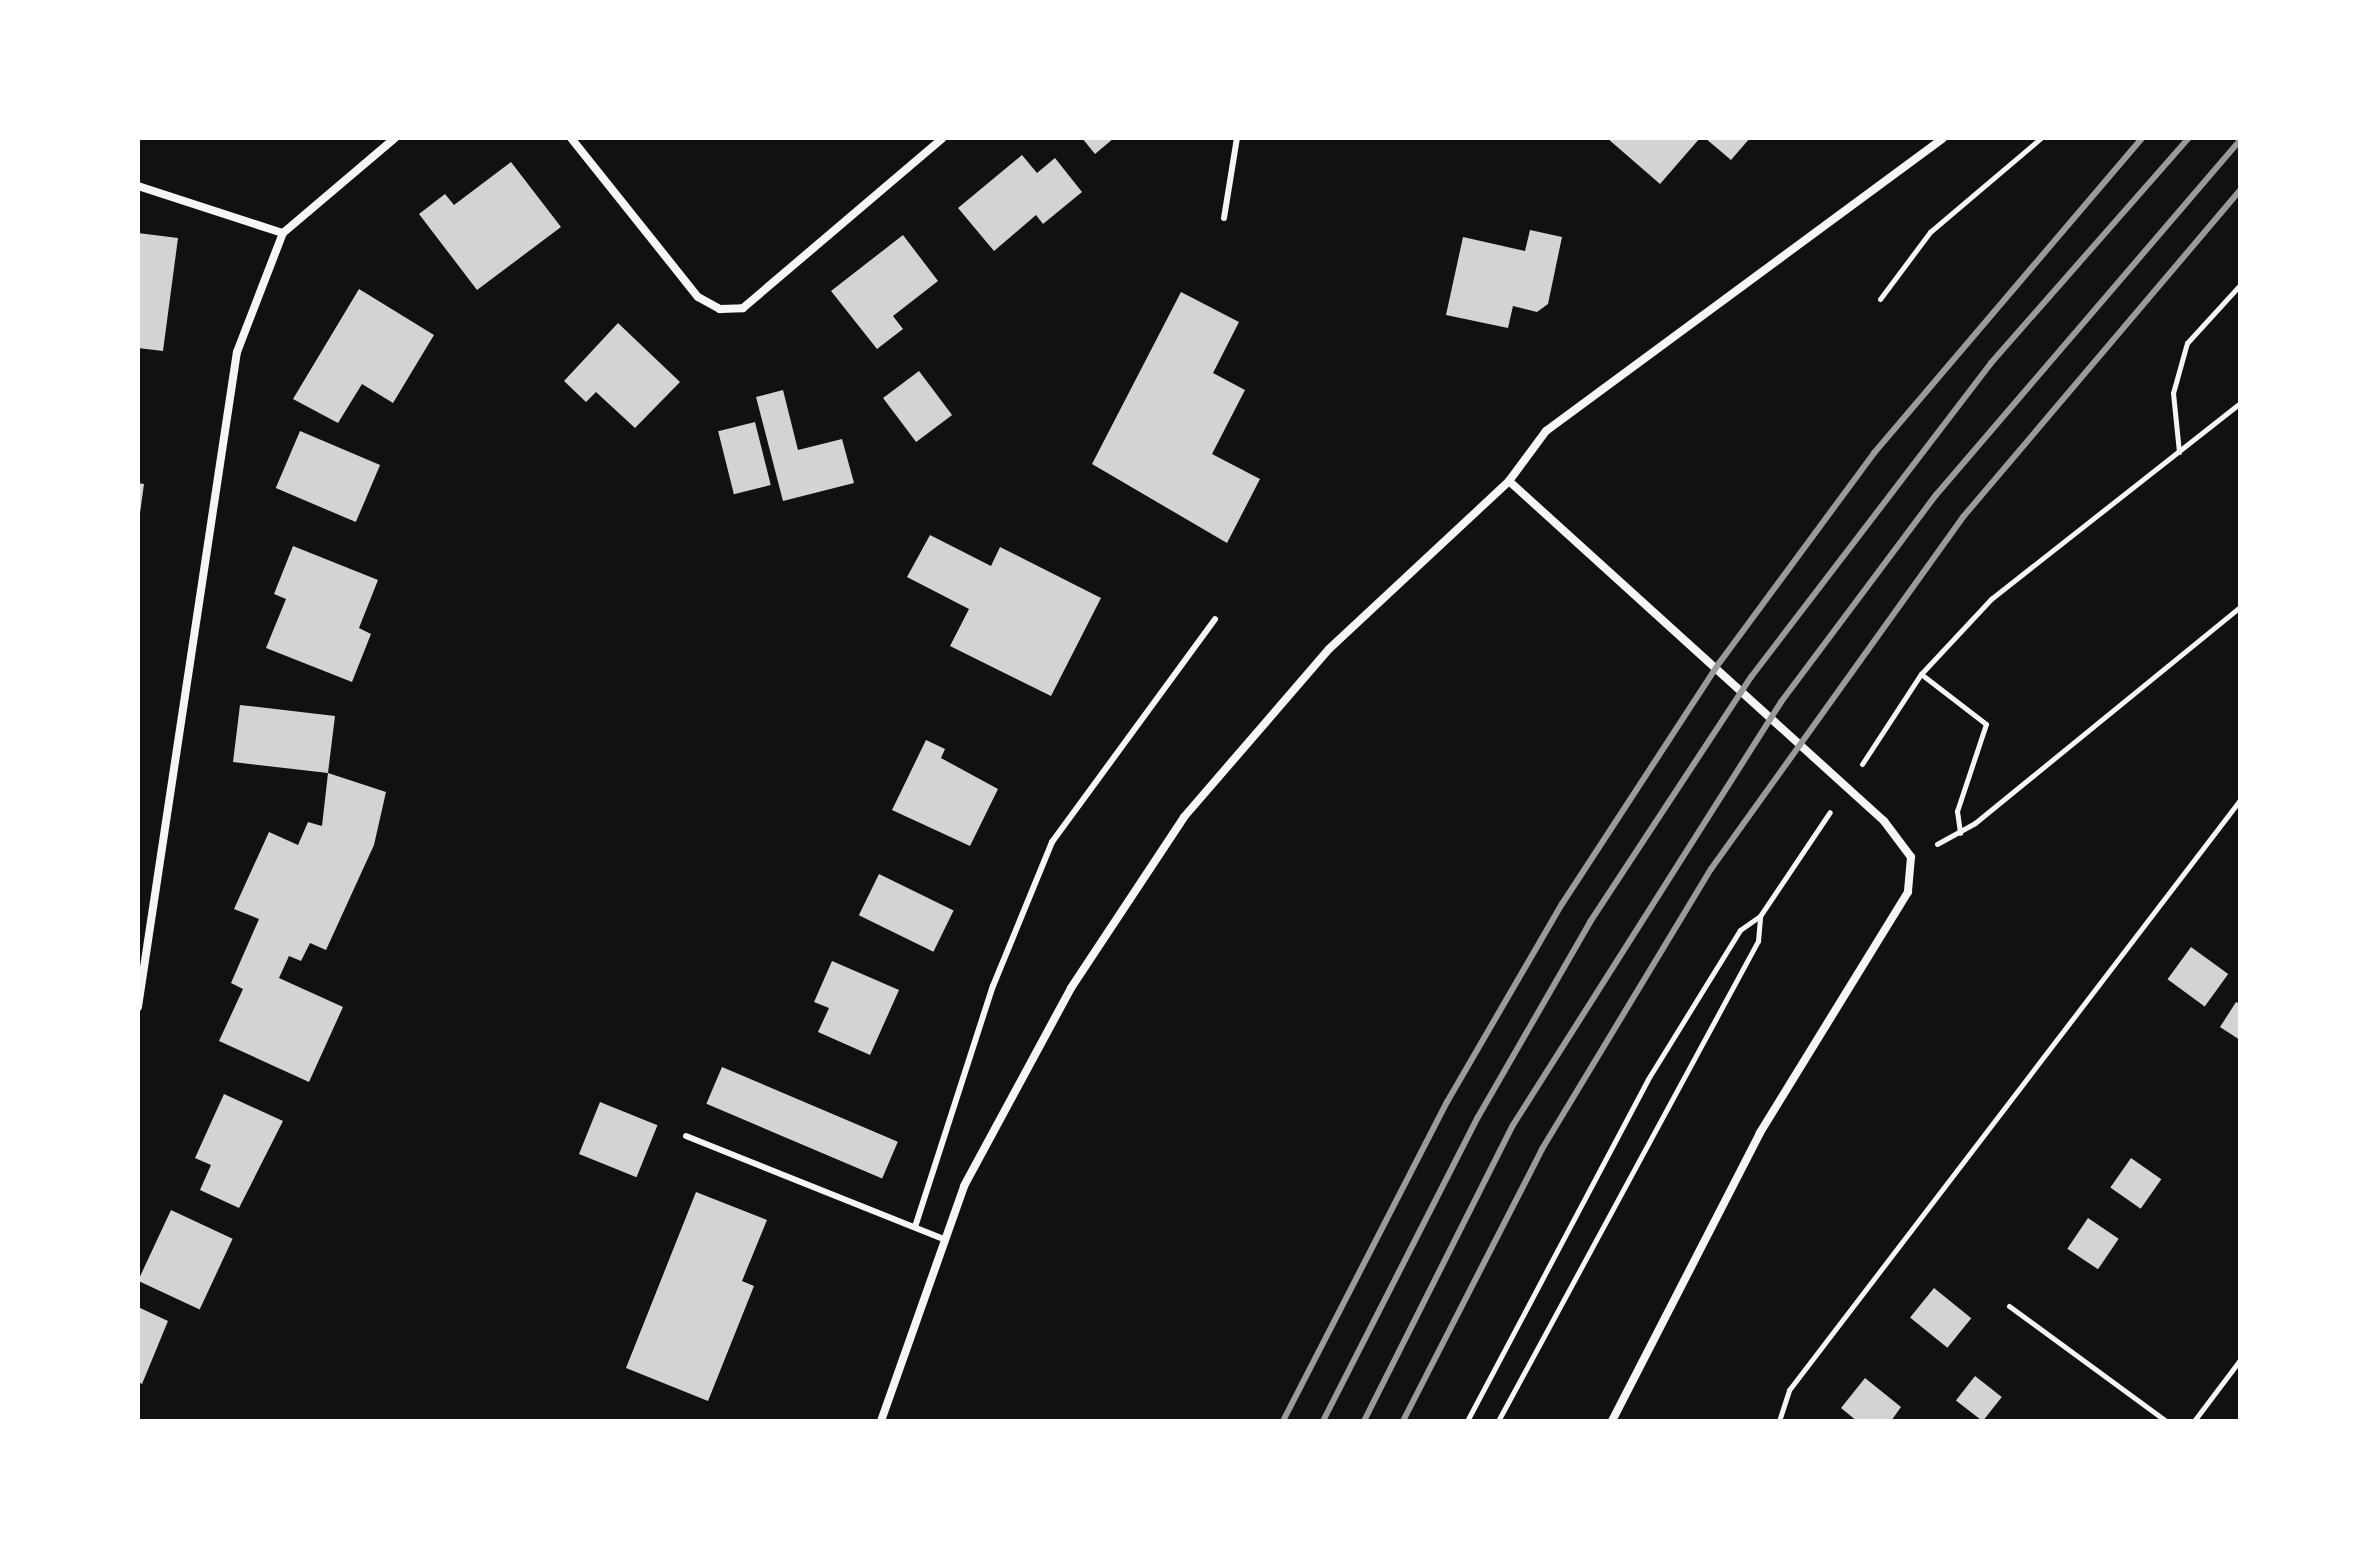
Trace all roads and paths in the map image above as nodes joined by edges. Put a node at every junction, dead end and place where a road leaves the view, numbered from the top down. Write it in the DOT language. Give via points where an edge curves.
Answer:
graph roads {
  1 [pos="395,138"];
  2 [pos="571,138"];
  3 [pos="943,138"];
  4 [pos="1237,138"];
  5 [pos="1943,138"];
  6 [pos="2041,138"];
  7 [pos="138,186"];
  8 [pos="1224,218"];
  9 [pos="283,233"];
  10 [pos="2240,285"];
  11 [pos="1880,299"];
  12 [pos="2240,403"];
  13 [pos="2179,452"];
  14 [pos="1509,481"];
  15 [pos="2240,607"];
  16 [pos="1215,619"];
  17 [pos="1921,674"];
  18 [pos="1855,773"];
  19 [pos="1839,798"];
  20 [pos="2240,800"];
  21 [pos="1760,916"];
  22 [pos="138,1007"];
  23 [pos="686,1136"];
  24 [pos="915,1227"];
  25 [pos="943,1239"];
  26 [pos="2009,1306"];
  27 [pos="2240,1360"];
  28 [pos="881,1421"];
  29 [pos="1467,1421"];
  30 [pos="1498,1421"];
  31 [pos="1612,1421"];
  32 [pos="1779,1421"];
  33 [pos="2166,1421"];
  34 [pos="2194,1421"];
  1 -- 9 [label="street"];
  2 -- 3 [label="street" via="698,297 720,309 743,308"];
  4 -- 8 [label="lane"];
  5 -- 14 [label="street" via="1546,431"];
  6 -- 11 [label="path" via="1930,232"];
  7 -- 9 [label="street"];
  9 -- 22 [label="street" via="226,397"];
  10 -- 13 [label="path" via="2187,343 2173,393"];
  12 -- 13 [label="path"];
  13 -- 17 [label="path" via="1991,599"];
  14 -- 25 [label="street" via="1329,649 1184,817 1071,988"];
  14 -- 31 [label="street" via="1884,821 1911,857 1908,892 1760,1133"];
  15 -- 17 [label="path" via="1960,833 1957,811 1986,724"];
  16 -- 24 [label="lane" via="1052,842 993,986"];
  17 -- 18 [label="path"];
  19 -- 21 [label="path"];
  20 -- 32 [label="path" via="1789,1390"];
  21 -- 29 [label="path" via="1740,930 1648,1079"];
  21 -- 30 [label="path" via="1758,941"];
  23 -- 24 [label="lane"];
  24 -- 25 [label="lane"];
  25 -- 28 [label="street"];
  26 -- 33 [label="path"];
  27 -- 34 [label="path"];
}
